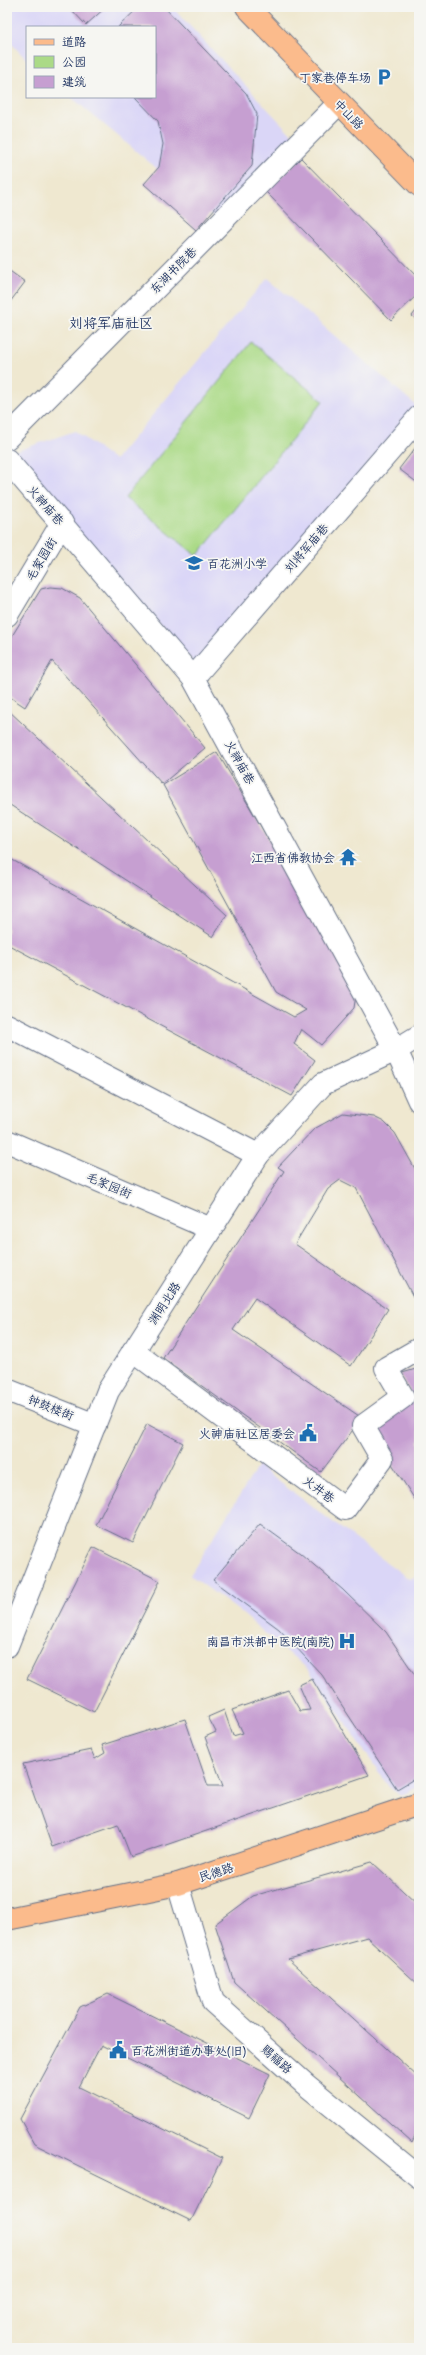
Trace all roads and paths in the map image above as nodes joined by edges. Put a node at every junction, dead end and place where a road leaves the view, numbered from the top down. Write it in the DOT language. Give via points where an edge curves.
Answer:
graph roads {
  1 [pos="247,7"];
  2 [pos="339,103"];
  3 [pos="419,185"];
  4 [pos="419,417"];
  5 [pos="7,438"];
  6 [pos="7,460"];
  7 [pos="62,524"];
  8 [pos="7,615"];
  9 [pos="194,678"];
  10 [pos="7,1025"];
  11 [pos="419,1036"];
  12 [pos="396,1050"];
  13 [pos="419,1101"];
  14 [pos="7,1141"];
  15 [pos="258,1155"];
  16 [pos="211,1229"];
  17 [pos="419,1349"];
  18 [pos="133,1351"];
  19 [pos="7,1390"];
  20 [pos="95,1425"];
  21 [pos="7,1646"];
  22 [pos="419,1804"];
  23 [pos="178,1884"];
  24 [pos="7,1919"];
  25 [pos="419,2177"];
  1 -- 2 [label="main road, 中山路"];
  2 -- 3 [label="main road, 中山路"];
  2 -- 5 [label="street, 东湖书院巷"];
  4 -- 9 [label="street, 刘将军庙巷"];
  6 -- 7 [label="street, 火神庙巷"];
  7 -- 8 [label="street, 毛家园街"];
  7 -- 9 [label="street, 火神庙巷"];
  9 -- 12 [label="street, 火神庙巷"];
  10 -- 15 [label="street"];
  11 -- 12 [label="street, 渊明北路"];
  12 -- 13 [label="street, 火神庙巷"];
  12 -- 15 [label="street, 渊明北路" via="323,1084"];
  14 -- 16 [label="street, 毛家园街"];
  15 -- 16 [label="street, 渊明北路"];
  16 -- 18 [label="street, 渊明北路"];
  17 -- 18 [label="street, 火井巷" via="386,1368 403,1397 363,1426 382,1459 345,1509"];
  18 -- 20 [label="street, 渊明北路" via="108,1391"];
  19 -- 20 [label="street, 钟鼓楼街"];
  20 -- 21 [label="street, 渊明北路"];
  22 -- 23 [label="main road, 民德路"];
  23 -- 24 [label="main road, 民德路"];
  23 -- 25 [label="street, 赐福路" via="213,2002 305,2084"];
}
